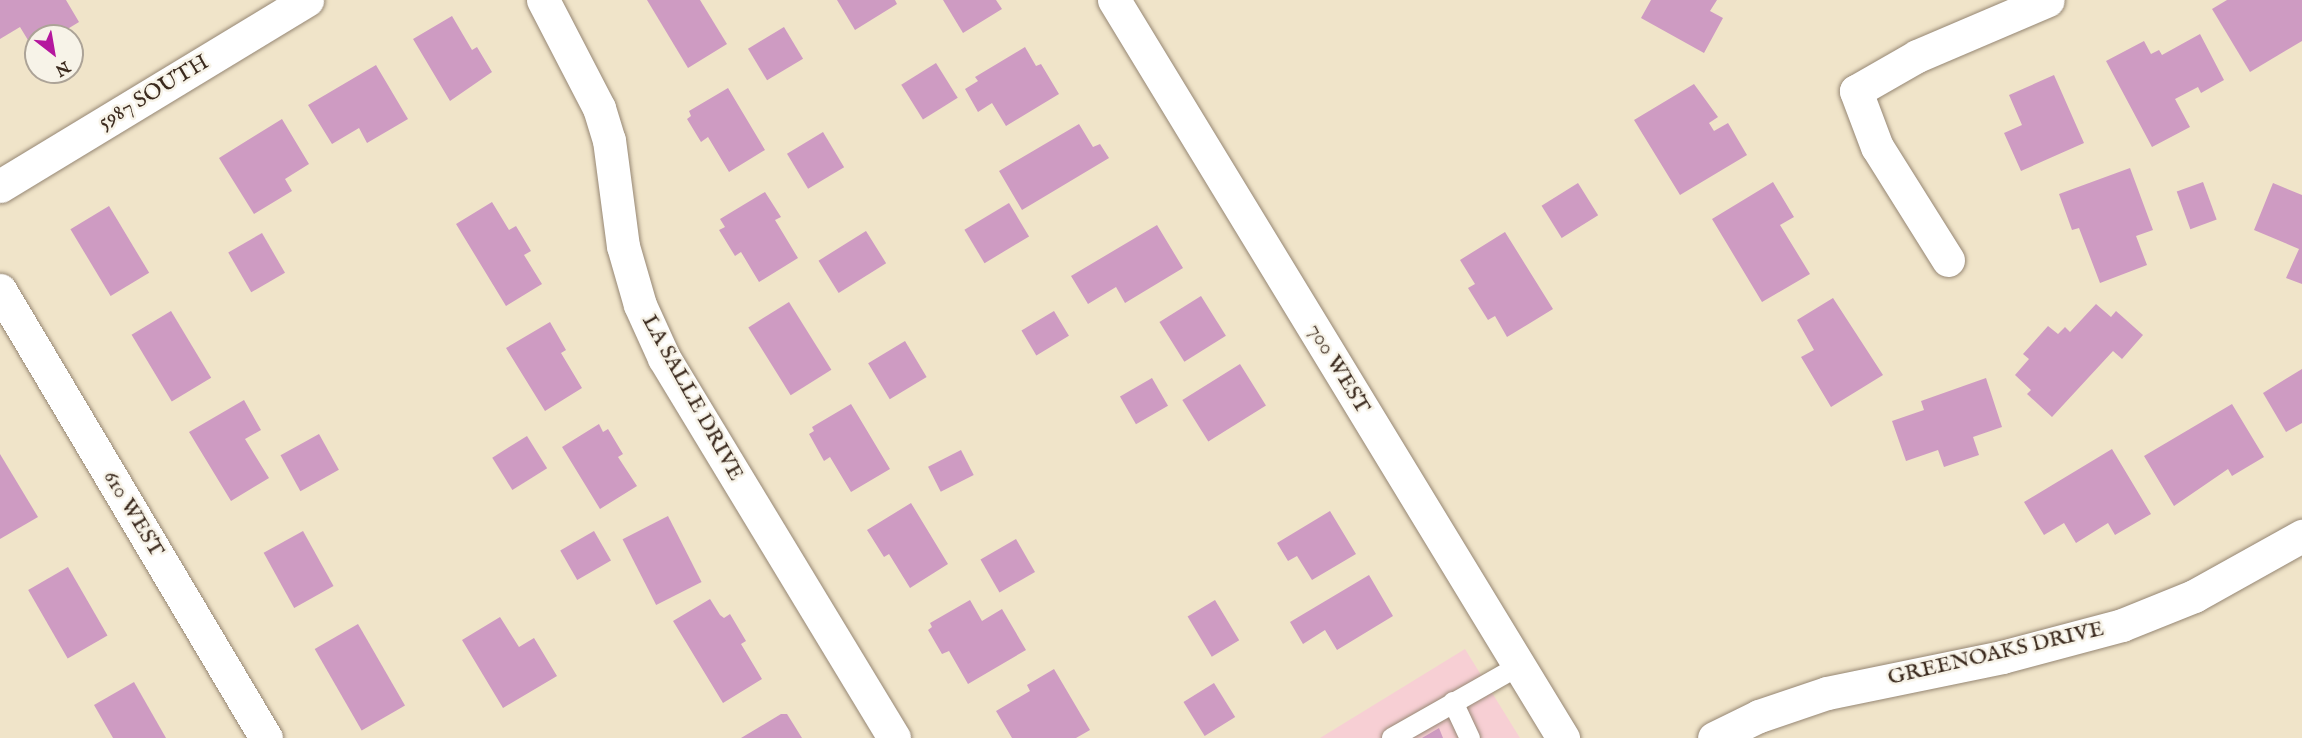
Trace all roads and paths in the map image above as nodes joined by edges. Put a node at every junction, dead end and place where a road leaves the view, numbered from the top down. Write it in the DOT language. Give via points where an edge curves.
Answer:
graph roads {
  1 [pos="307,0"];
  2 [pos="543,0"];
  3 [pos="1114,0"];
  4 [pos="2048,0"];
  5 [pos="0,186"];
  6 [pos="1948,260"];
  7 [pos="0,290"];
  8 [pos="2302,536"];
  9 [pos="1519,666"];
  10 [pos="1453,702"];
  11 [pos="266,738"];
  12 [pos="894,738"];
  13 [pos="1392,738"];
  14 [pos="1470,738"];
  15 [pos="1563,738"];
  16 [pos="1714,738"];
  1 -- 5 [label="street, 5987 SOUTH"];
  2 -- 12 [label="street, LA SALLE DRIVE" via="599,108 611,152 625,255 640,305 664,358"];
  3 -- 9 [label="street, 700 WEST"];
  4 -- 6 [label="street" via="1917,56 1856,91 1877,147"];
  7 -- 11 [label="street, 610 WEST"];
  8 -- 16 [label="street, GREENOAKS DRIVE" via="2194,596 2122,625 2002,657 1827,693 1759,716"];
  9 -- 10 [label="lane"];
  9 -- 15 [label="street, 700 WEST"];
  10 -- 13 [label="lane"];
  10 -- 14 [label="lane"];
}
